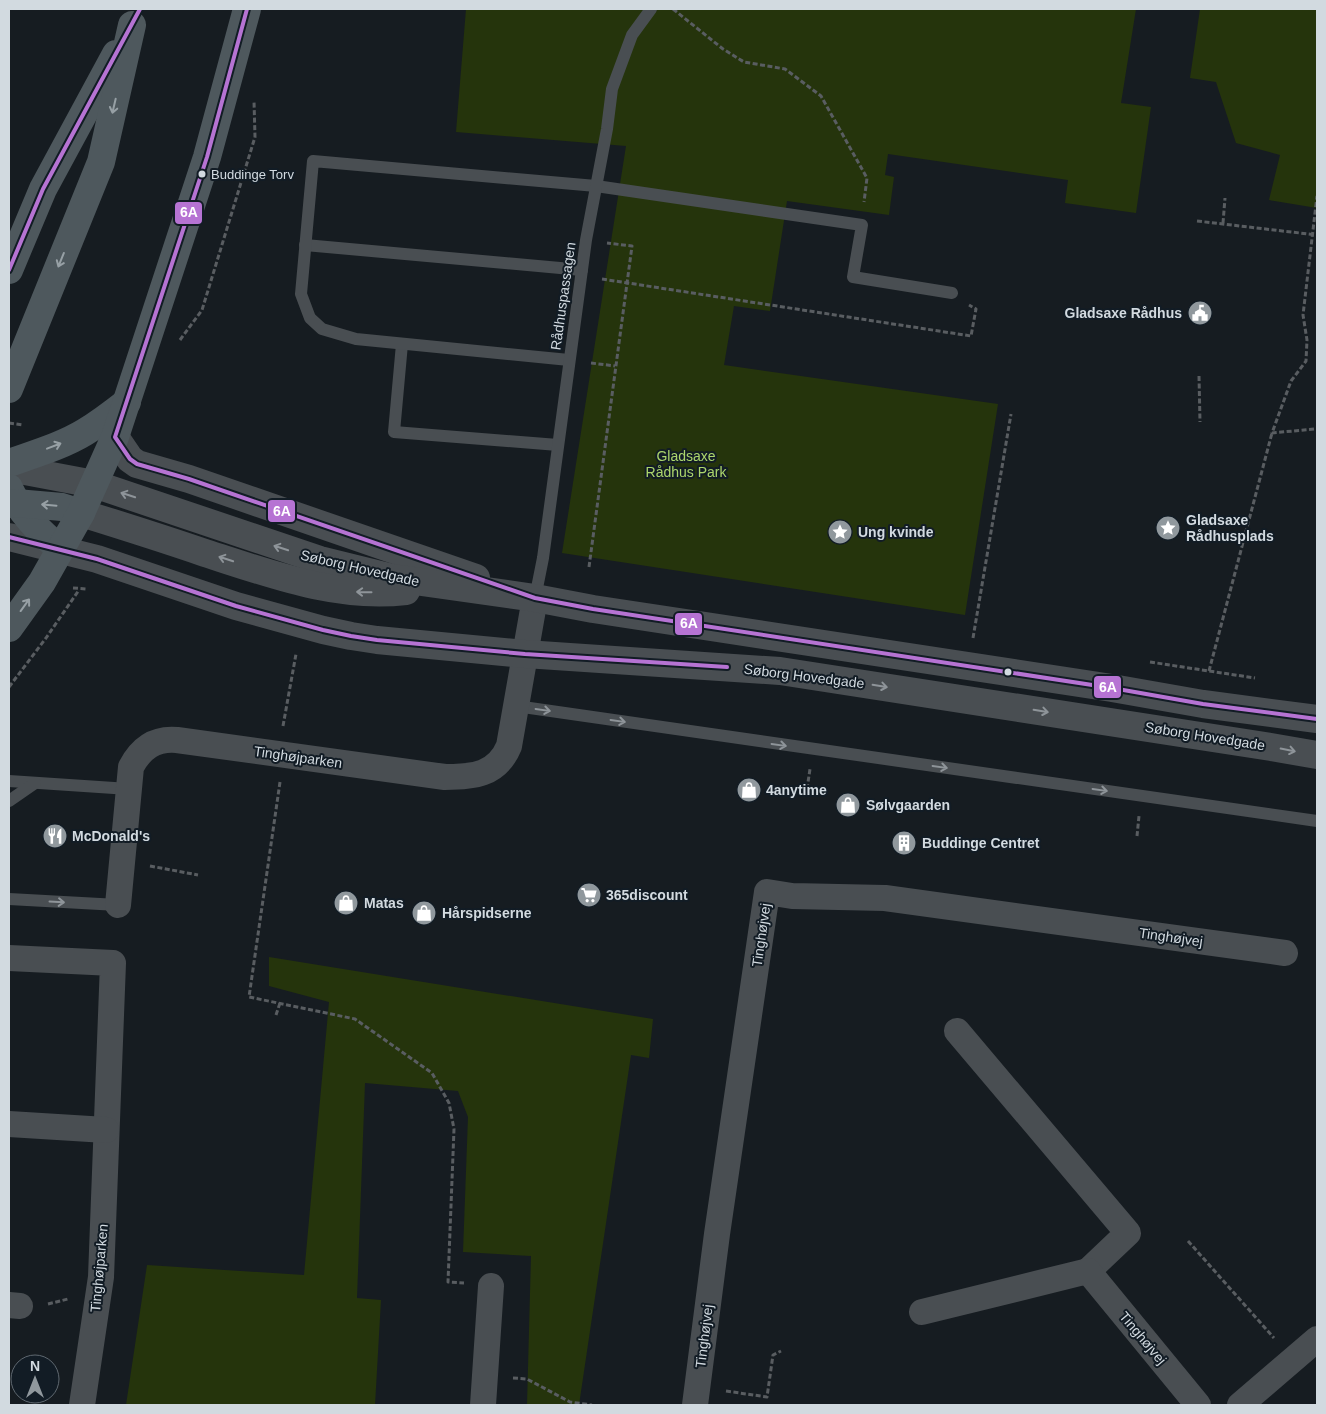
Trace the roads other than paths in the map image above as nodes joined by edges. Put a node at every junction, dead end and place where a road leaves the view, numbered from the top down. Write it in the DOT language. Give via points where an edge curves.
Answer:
graph roads {
  1 [pos="247,9"];
  2 [pos="651,9"];
  3 [pos="136,17"];
  4 [pos="596,186"];
  5 [pos="305,245"];
  6 [pos="9,270"];
  7 [pos="582,273"];
  8 [pos="952,293"];
  9 [pos="402,344"];
  10 [pos="569,360"];
  11 [pos="9,390"];
  12 [pos="127,402"];
  13 [pos="114,437"];
  14 [pos="558,445"];
  15 [pos="9,463"];
  16 [pos="9,468"];
  17 [pos="94,484"];
  18 [pos="11,498"];
  19 [pos="81,513"];
  20 [pos="9,537"];
  21 [pos="60,549"];
  22 [pos="448,587"];
  23 [pos="535,598"];
  24 [pos="9,628"];
  25 [pos="524,654"];
  26 [pos="516,706"];
  27 [pos="1317,720"];
  28 [pos="1317,756"];
  29 [pos="9,781"];
  30 [pos="35,783"];
  31 [pos="128,788"];
  32 [pos="9,801"];
  33 [pos="1317,821"];
  34 [pos="9,899"];
  35 [pos="118,905"];
  36 [pos="1284,953"];
  37 [pos="9,958"];
  38 [pos="957,1031"];
  39 [pos="9,1124"];
  40 [pos="106,1130"];
  41 [pos="1088,1271"];
  42 [pos="491,1286"];
  43 [pos="922,1312"];
  44 [pos="1317,1339"];
  45 [pos="697,1396"];
  46 [pos="82,1405"];
  47 [pos="483,1405"];
  48 [pos="1198,1405"];
  49 [pos="1240,1405"];
  1 -- 12 [label="main road" via="207,157"];
  2 -- 4 [label="lane, Rådhuspassagen" via="632,35 612,89"];
  3 -- 6 [label="main road" via="43,189"];
  3 -- 11 [label="main road, one-way" via="101,162"];
  4 -- 5 [label="lane" via="313,161"];
  4 -- 7 [label="lane, Rådhuspassagen"];
  4 -- 8 [label="lane" via="862,225 853,277"];
  5 -- 7 [label="lane"];
  5 -- 9 [label="lane" via="301,294 310,318 322,329 350,338"];
  7 -- 10 [label="lane, Rådhuspassagen"];
  9 -- 10 [label="lane"];
  9 -- 14 [label="lane" via="394,432"];
  10 -- 14 [label="lane, Rådhuspassagen"];
  12 -- 13 [label="main road"];
  15 -- 12 [label="main road, one-way" via="83,433"];
  13 -- 17 [label="main road"];
  13 -- 23 [label="street" via="137,464"];
  14 -- 23 [label="lane, Rådhuspassagen"];
  16 -- 17 [label="street, Søborg Hovedgade"];
  17 -- 19 [label="main road"];
  22 -- 17 [label="street, Søborg Hovedgade, one-way" via="393,578 320,560"];
  19 -- 18 [label="main road, one-way"];
  18 -- 21 [label="main road" via="34,527"];
  19 -- 21 [label="main road"];
  22 -- 19 [label="street, one-way" via="383,593 348,592 306,584"];
  20 -- 21 [label="street, Søborg Hovedgade"];
  24 -- 21 [label="main road, one-way" via="42,582"];
  21 -- 25 [label="street, Søborg Hovedgade" via="210,599 323,630 377,640"];
  22 -- 23 [label="street, Søborg Hovedgade"];
  23 -- 25 [label="street, Tinghøjparken"];
  23 -- 27 [label="street, Søborg Hovedgade"];
  25 -- 26 [label="street, Tinghøjparken"];
  25 -- 28 [label="street, Søborg Hovedgade, one-way" via="780,671"];
  26 -- 31 [label="street, Tinghøjparken" via="505,756 485,772 468,777 445,777 167,739 151,744 140,753 131,767"];
  26 -- 33 [label="lane, one-way"];
  29 -- 30 [label="lane"];
  30 -- 31 [label="lane"];
  30 -- 32 [label="lane"];
  31 -- 35 [label="street, Tinghøjparken"];
  34 -- 35 [label="lane, one-way"];
  36 -- 45 [label="street, Tinghøjvej" via="885,898 792,896 767,892"];
  37 -- 40 [label="street, Tinghøjparken" via="112,963"];
  38 -- 41 [label="street" via="1128,1233"];
  39 -- 40 [label="street"];
  40 -- 46 [label="street, Tinghøjparken" via="101,1277"];
  41 -- 43 [label="street"];
  41 -- 48 [label="street, Tinghøjvej"];
  42 -- 47 [label="street"];
  44 -- 49 [label="street"];
}
